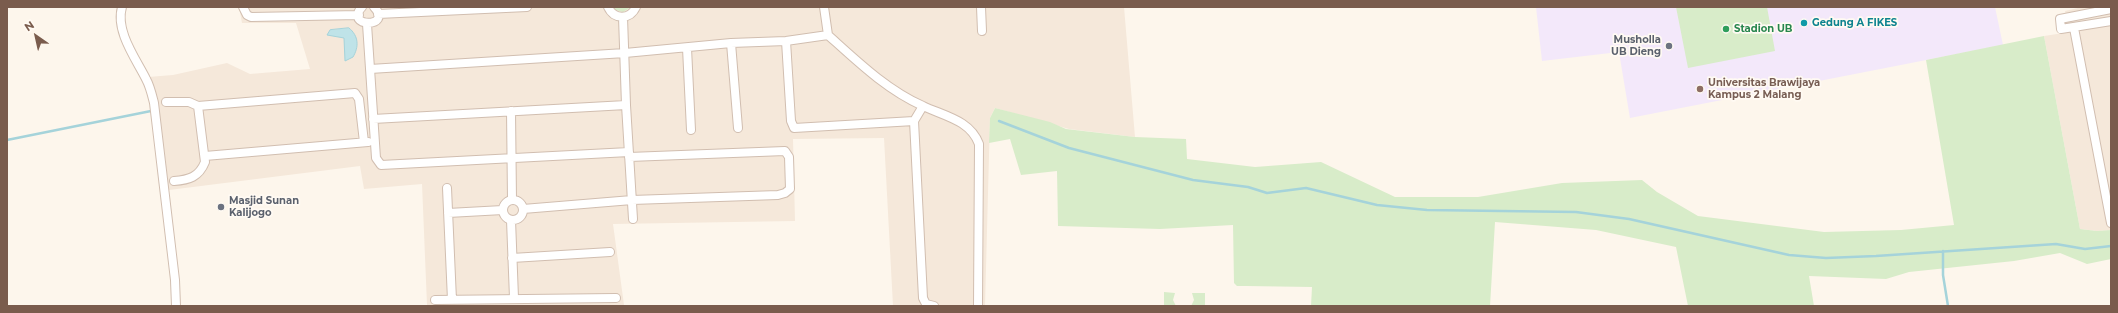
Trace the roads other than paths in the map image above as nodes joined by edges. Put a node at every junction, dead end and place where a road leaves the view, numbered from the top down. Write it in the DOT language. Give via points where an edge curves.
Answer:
graph roads {
  1 [pos="122,7"];
  2 [pos="243,7"];
  3 [pos="527,7"];
  4 [pos="608,7"];
  5 [pos="636,7"];
  6 [pos="824,7"];
  7 [pos="981,7"];
  8 [pos="2111,9"];
  9 [pos="376,10"];
  10 [pos="361,11"];
  11 [pos="624,17"];
  12 [pos="2111,21"];
  13 [pos="367,24"];
  14 [pos="2074,28"];
  15 [pos="982,31"];
  16 [pos="828,36"];
  17 [pos="786,41"];
  18 [pos="731,43"];
  19 [pos="687,48"];
  20 [pos="625,53"];
  21 [pos="370,70"];
  22 [pos="166,102"];
  23 [pos="626,105"];
  24 [pos="198,106"];
  25 [pos="923,106"];
  26 [pos="511,111"];
  27 [pos="373,119"];
  28 [pos="914,121"];
  29 [pos="738,128"];
  30 [pos="691,130"];
  31 [pos="375,141"];
  32 [pos="364,142"];
  33 [pos="629,154"];
  34 [pos="205,156"];
  35 [pos="511,158"];
  36 [pos="174,181"];
  37 [pos="447,188"];
  38 [pos="512,200"];
  39 [pos="632,200"];
  40 [pos="523,209"];
  41 [pos="503,210"];
  42 [pos="448,213"];
  43 [pos="633,219"];
  44 [pos="511,220"];
  45 [pos="2111,223"];
  46 [pos="610,252"];
  47 [pos="512,258"];
  48 [pos="514,298"];
  49 [pos="616,298"];
  50 [pos="435,300"];
  51 [pos="452,300"];
  52 [pos="176,306"];
  53 [pos="934,306"];
  54 [pos="978,306"];
  1 -- 52 [label="street" via="121,22 131,55 146,80 154,103"];
  2 -- 10 [label="street" via="251,17"];
  3 -- 9 [label="street"];
  4 -- 11 [label="street" via="614,14"];
  5 -- 11 [label="street"];
  6 -- 16 [label="street"];
  7 -- 15 [label="street"];
  8 -- 14 [label="street" via="2060,19 2061,29"];
  9 -- 13 [label="street" via="374,23"];
  10 -- 13 [label="street" via="362,22"];
  11 -- 20 [label="street"];
  12 -- 14 [label="street"];
  13 -- 21 [label="street"];
  14 -- 45 [label="street"];
  16 -- 17 [label="street"];
  16 -- 25 [label="street" via="886,84"];
  17 -- 18 [label="street"];
  17 -- 28 [label="street" via="791,121 794,128"];
  18 -- 19 [label="street"];
  18 -- 29 [label="street"];
  19 -- 20 [label="street"];
  19 -- 30 [label="street"];
  20 -- 21 [label="street"];
  20 -- 23 [label="street"];
  21 -- 27 [label="street"];
  22 -- 24 [label="street" via="189,102"];
  23 -- 26 [label="street"];
  23 -- 33 [label="street"];
  24 -- 32 [label="street" via="355,93 359,99"];
  24 -- 34 [label="street"];
  25 -- 28 [label="street"];
  25 -- 54 [label="street" via="968,127 977,137 979,144"];
  26 -- 27 [label="street"];
  26 -- 35 [label="street"];
  27 -- 31 [label="street"];
  28 -- 53 [label="street" via="923,298 926,304"];
  31 -- 32 [label="street"];
  31 -- 35 [label="street" via="376,158 381,165"];
  32 -- 34 [label="street"];
  33 -- 35 [label="street"];
  33 -- 39 [label="street"];
  33 -- 39 [label="street" via="782,151 789,157 790,189 785,193"];
  34 -- 36 [label="street" via="202,170 197,176"];
  35 -- 38 [label="street"];
  37 -- 42 [label="street"];
  38 -- 40 [label="street" via="521,203"];
  38 -- 41 [label="street" via="507,202"];
  39 -- 40 [label="street"];
  39 -- 43 [label="street"];
  40 -- 44 [label="street" via="520,218"];
  41 -- 42 [label="street"];
  41 -- 44 [label="street" via="504,215"];
  42 -- 51 [label="street"];
  44 -- 47 [label="street"];
  46 -- 47 [label="street"];
  47 -- 48 [label="street"];
  48 -- 49 [label="street"];
  48 -- 51 [label="street"];
  50 -- 51 [label="street"];
}
